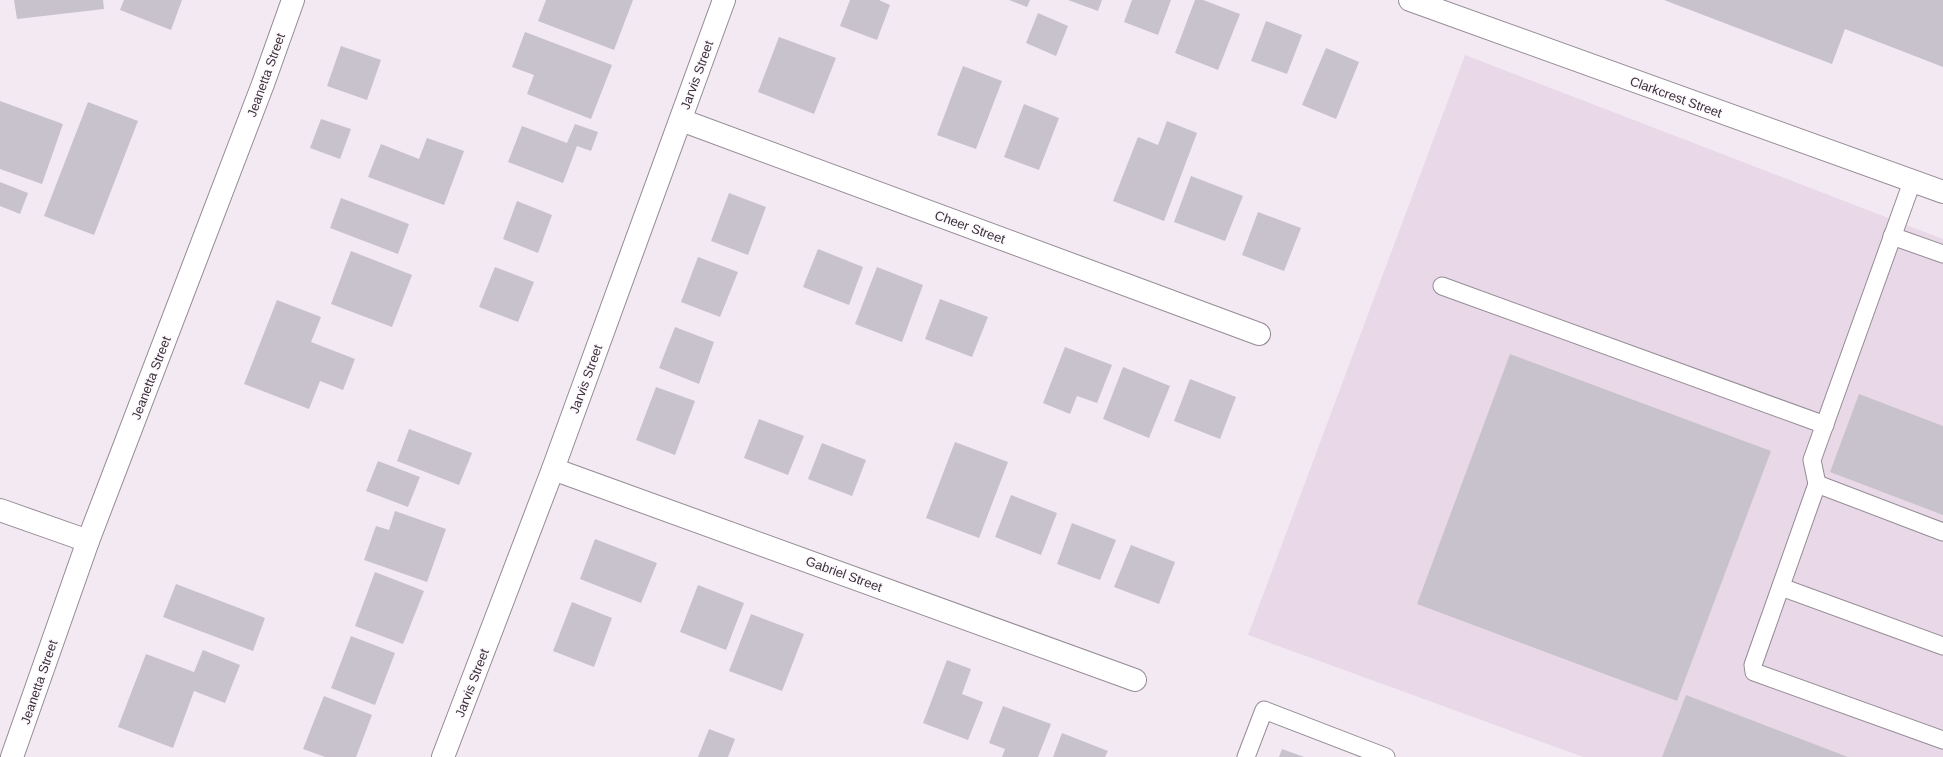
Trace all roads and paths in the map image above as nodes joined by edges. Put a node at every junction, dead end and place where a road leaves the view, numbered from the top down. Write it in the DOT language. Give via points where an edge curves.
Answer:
graph roads {
  1 [pos="293,0"];
  2 [pos="724,0"];
  3 [pos="1410,0"];
  4 [pos="681,120"];
  5 [pos="1912,182"];
  6 [pos="1943,192"];
  7 [pos="1892,236"];
  8 [pos="1943,254"];
  9 [pos="1442,286"];
  10 [pos="1259,334"];
  11 [pos="1824,425"];
  12 [pos="554,469"];
  13 [pos="1816,484"];
  14 [pos="0,510"];
  15 [pos="1943,532"];
  16 [pos="88,541"];
  17 [pos="1781,587"];
  18 [pos="1943,646"];
  19 [pos="1135,680"];
  20 [pos="1943,740"];
  21 [pos="12,757"];
  22 [pos="444,757"];
  23 [pos="1246,757"];
  24 [pos="1386,757"];
  1 -- 16 [label="street, Jeanetta Street" via="264,84"];
  2 -- 4 [label="street, Jarvis Street"];
  3 -- 5 [label="street, Clarkcrest Street"];
  4 -- 10 [label="street, Cheer Street"];
  4 -- 12 [label="street, Jarvis Street"];
  5 -- 6 [label="street, Clarkcrest Street"];
  5 -- 7 [label="lane"];
  7 -- 8 [label="lane"];
  7 -- 11 [label="lane"];
  9 -- 11 [label="lane"];
  11 -- 13 [label="lane" via="1812,460"];
  12 -- 19 [label="street, Gabriel Street"];
  12 -- 22 [label="street, Jarvis Street"];
  13 -- 15 [label="lane"];
  13 -- 17 [label="lane"];
  14 -- 16 [label="street"];
  16 -- 21 [label="street, Jeanetta Street"];
  17 -- 18 [label="lane"];
  17 -- 20 [label="lane" via="1753,665 1754,672"];
  23 -- 24 [label="lane" via="1264,710"];
}
